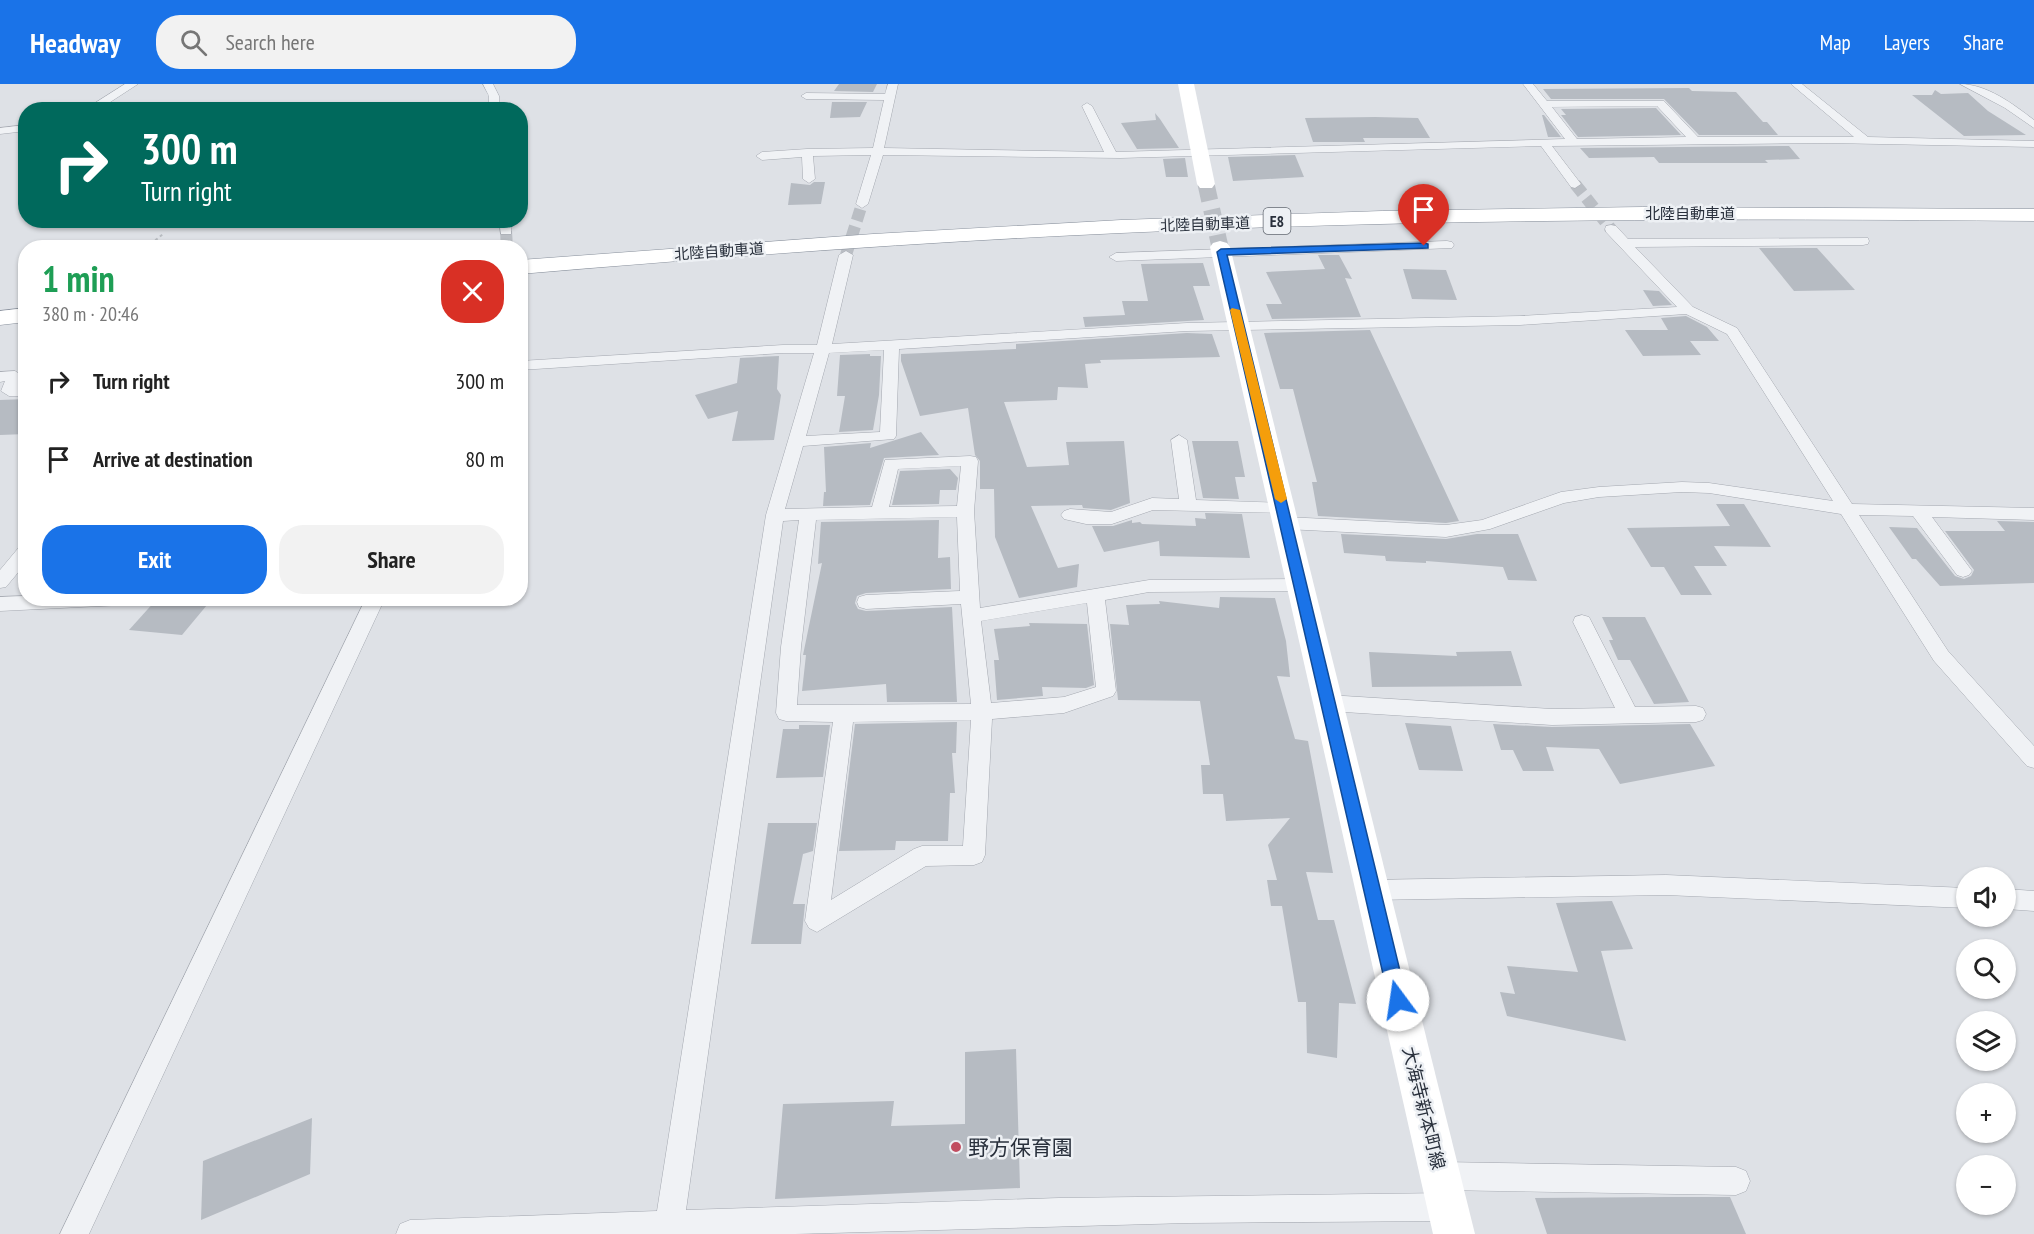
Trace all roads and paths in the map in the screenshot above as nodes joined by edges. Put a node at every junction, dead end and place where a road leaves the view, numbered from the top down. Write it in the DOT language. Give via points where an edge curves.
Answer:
graph roads {
  1 [pos="133,84"];
  2 [pos="488,84"];
  3 [pos="893,84"];
  4 [pos="1186,84"];
  5 [pos="1528,84"];
  6 [pos="1796,84"];
  7 [pos="1965,84"];
  8 [pos="806,96"];
  9 [pos="890,97"];
  10 [pos="103,102"];
  11 [pos="494,102"];
  12 [pos="1544,104"];
  13 [pos="1087,106"];
  14 [pos="2034,125"];
  15 [pos="18,129"];
  16 [pos="0,131"];
  17 [pos="1866,141"];
  18 [pos="1697,142"];
  19 [pos="1544,143"];
  20 [pos="1574,143"];
  21 [pos="2034,144"];
  22 [pos="878,151"];
  23 [pos="1201,151"];
  24 [pos="807,152"];
  25 [pos="1112,155"];
  26 [pos="762,156"];
  27 [pos="809,179"];
  28 [pos="1206,184"];
  29 [pos="1575,184"];
  30 [pos="2034,202"];
  31 [pos="862,204"];
  32 [pos="2034,215"];
  33 [pos="1611,229"];
  34 [pos="163,234"];
  35 [pos="156,240"];
  36 [pos="1863,241"];
  37 [pos="1623,243"];
  38 [pos="1447,245"];
  39 [pos="1221,249"];
  40 [pos="528,251"];
  41 [pos="846,255"];
  42 [pos="1116,257"];
  43 [pos="528,266"];
  44 [pos="18,301"];
  45 [pos="0,303"];
  46 [pos="1688,310"];
  47 [pos="18,316"];
  48 [pos="0,318"];
  49 [pos="1239,325"];
  50 [pos="892,345"];
  51 [pos="823,349"];
  52 [pos="528,365"];
  53 [pos="0,377"];
  54 [pos="18,391"];
  55 [pos="1179,440"];
  56 [pos="796,442"];
  57 [pos="1188,505"];
  58 [pos="1846,509"];
  59 [pos="965,511"];
  60 [pos="1918,511"];
  61 [pos="879,513"];
  62 [pos="808,514"];
  63 [pos="2034,514"];
  64 [pos="775,515"];
  65 [pos="1070,515"];
  66 [pos="1284,516"];
  67 [pos="18,560"];
  68 [pos="1963,571"];
  69 [pos="0,582"];
  70 [pos="1301,585"];
  71 [pos="1095,595"];
  72 [pos="866,602"];
  73 [pos="18,603"];
  74 [pos="0,604"];
  75 [pos="372,606"];
  76 [pos="970,606"];
  77 [pos="1582,622"];
  78 [pos="1328,703"];
  79 [pos="982,712"];
  80 [pos="844,714"];
  81 [pos="1696,714"];
  82 [pos="1629,715"];
  83 [pos="2034,760"];
  84 [pos="1371,890"];
  85 [pos="1956,898"];
  86 [pos="2016,899"];
  87 [pos="2034,900"];
  88 [pos="1441,1176"];
  89 [pos="1736,1181"];
  90 [pos="1451,1221"];
  91 [pos="668,1229"];
  92 [pos="74,1234"];
  93 [pos="410,1234"];
  1 -- 10 [label="street"];
  2 -- 11 [label="street"];
  3 -- 9 [label="street"];
  4 -- 23 [label="main road"];
  5 -- 12 [label="street"];
  6 -- 17 [label="street"];
  7 -- 14 [label="street" via="2009,106"];
  8 -- 9 [label="street"];
  9 -- 22 [label="street"];
  12 -- 18 [label="street" via="1660,103"];
  12 -- 20 [label="street"];
  13 -- 25 [label="street"];
  15 -- 16 [label="street"];
  17 -- 18 [label="street"];
  17 -- 21 [label="street"];
  18 -- 20 [label="street"];
  19 -- 20 [label="street"];
  19 -- 23 [label="street"];
  19 -- 29 [label="street"];
  22 -- 24 [label="street"];
  22 -- 25 [label="street"];
  22 -- 31 [label="street"];
  23 -- 25 [label="street"];
  23 -- 28 [label="main road"];
  24 -- 26 [label="street"];
  24 -- 27 [label="street"];
  30 -- 40 [label="highway, 北陸自動車道 / E8" via="1634,200 1288,207 995,219"];
  32 -- 43 [label="highway, 北陸自動車道 / E8" via="1603,213 1277,221 865,240"];
  33 -- 37 [label="street"];
  34 -- 35 [label="path"];
  36 -- 37 [label="street"];
  37 -- 46 [label="street"];
  38 -- 39 [label="street"];
  39 -- 42 [label="street"];
  39 -- 49 [label="main road, 大海寺新本町線"];
  41 -- 51 [label="street"];
  44 -- 45 [label="highway"];
  46 -- 49 [label="street" via="1531,320"];
  46 -- 58 [label="street" via="1732,331"];
  47 -- 48 [label="highway"];
  49 -- 50 [label="street"];
  49 -- 66 [label="main road, 大海寺新本町線"];
  50 -- 51 [label="street"];
  50 -- 56 [label="street" via="888,436"];
  51 -- 52 [label="street"];
  51 -- 56 [label="street"];
  53 -- 54 [label="street" via="15,376 9,391"];
  55 -- 57 [label="street"];
  56 -- 64 [label="street"];
  57 -- 65 [label="street" via="1152,504 1112,518"];
  57 -- 66 [label="street"];
  58 -- 60 [label="street"];
  58 -- 66 [label="street" via="1682,487 1561,498 1484,525 1446,531"];
  58 -- 83 [label="street" via="1941,656"];
  59 -- 61 [label="street"];
  59 -- 61 [label="street" via="970,461 891,464"];
  59 -- 76 [label="street"];
  60 -- 63 [label="street"];
  60 -- 68 [label="street"];
  61 -- 62 [label="street"];
  62 -- 64 [label="street"];
  62 -- 80 [label="street" via="786,713"];
  64 -- 91 [label="street"];
  66 -- 70 [label="main road, 大海寺新本町線"];
  67 -- 69 [label="street"];
  70 -- 71 [label="street" via="1149,586"];
  70 -- 78 [label="main road, 大海寺新本町線"];
  71 -- 76 [label="street"];
  71 -- 79 [label="street" via="1106,691 1064,705"];
  72 -- 76 [label="street"];
  73 -- 74 [label="street"];
  75 -- 92 [label="street"];
  76 -- 79 [label="street"];
  77 -- 82 [label="street"];
  78 -- 82 [label="street" via="1552,717"];
  78 -- 84 [label="main road, 大海寺新本町線"];
  79 -- 80 [label="street"];
  79 -- 80 [label="street" via="974,855 922,856 817,921"];
  81 -- 82 [label="street"];
  84 -- 85 [label="street" via="1666,885"];
  84 -- 88 [label="main road, 大海寺新本町線"];
  86 -- 87 [label="street"];
  88 -- 89 [label="street"];
  88 -- 90 [label="main road, 大海寺新本町線"];
  90 -- 91 [label="street" via="1243,1207"];
  91 -- 93 [label="street"];
}
